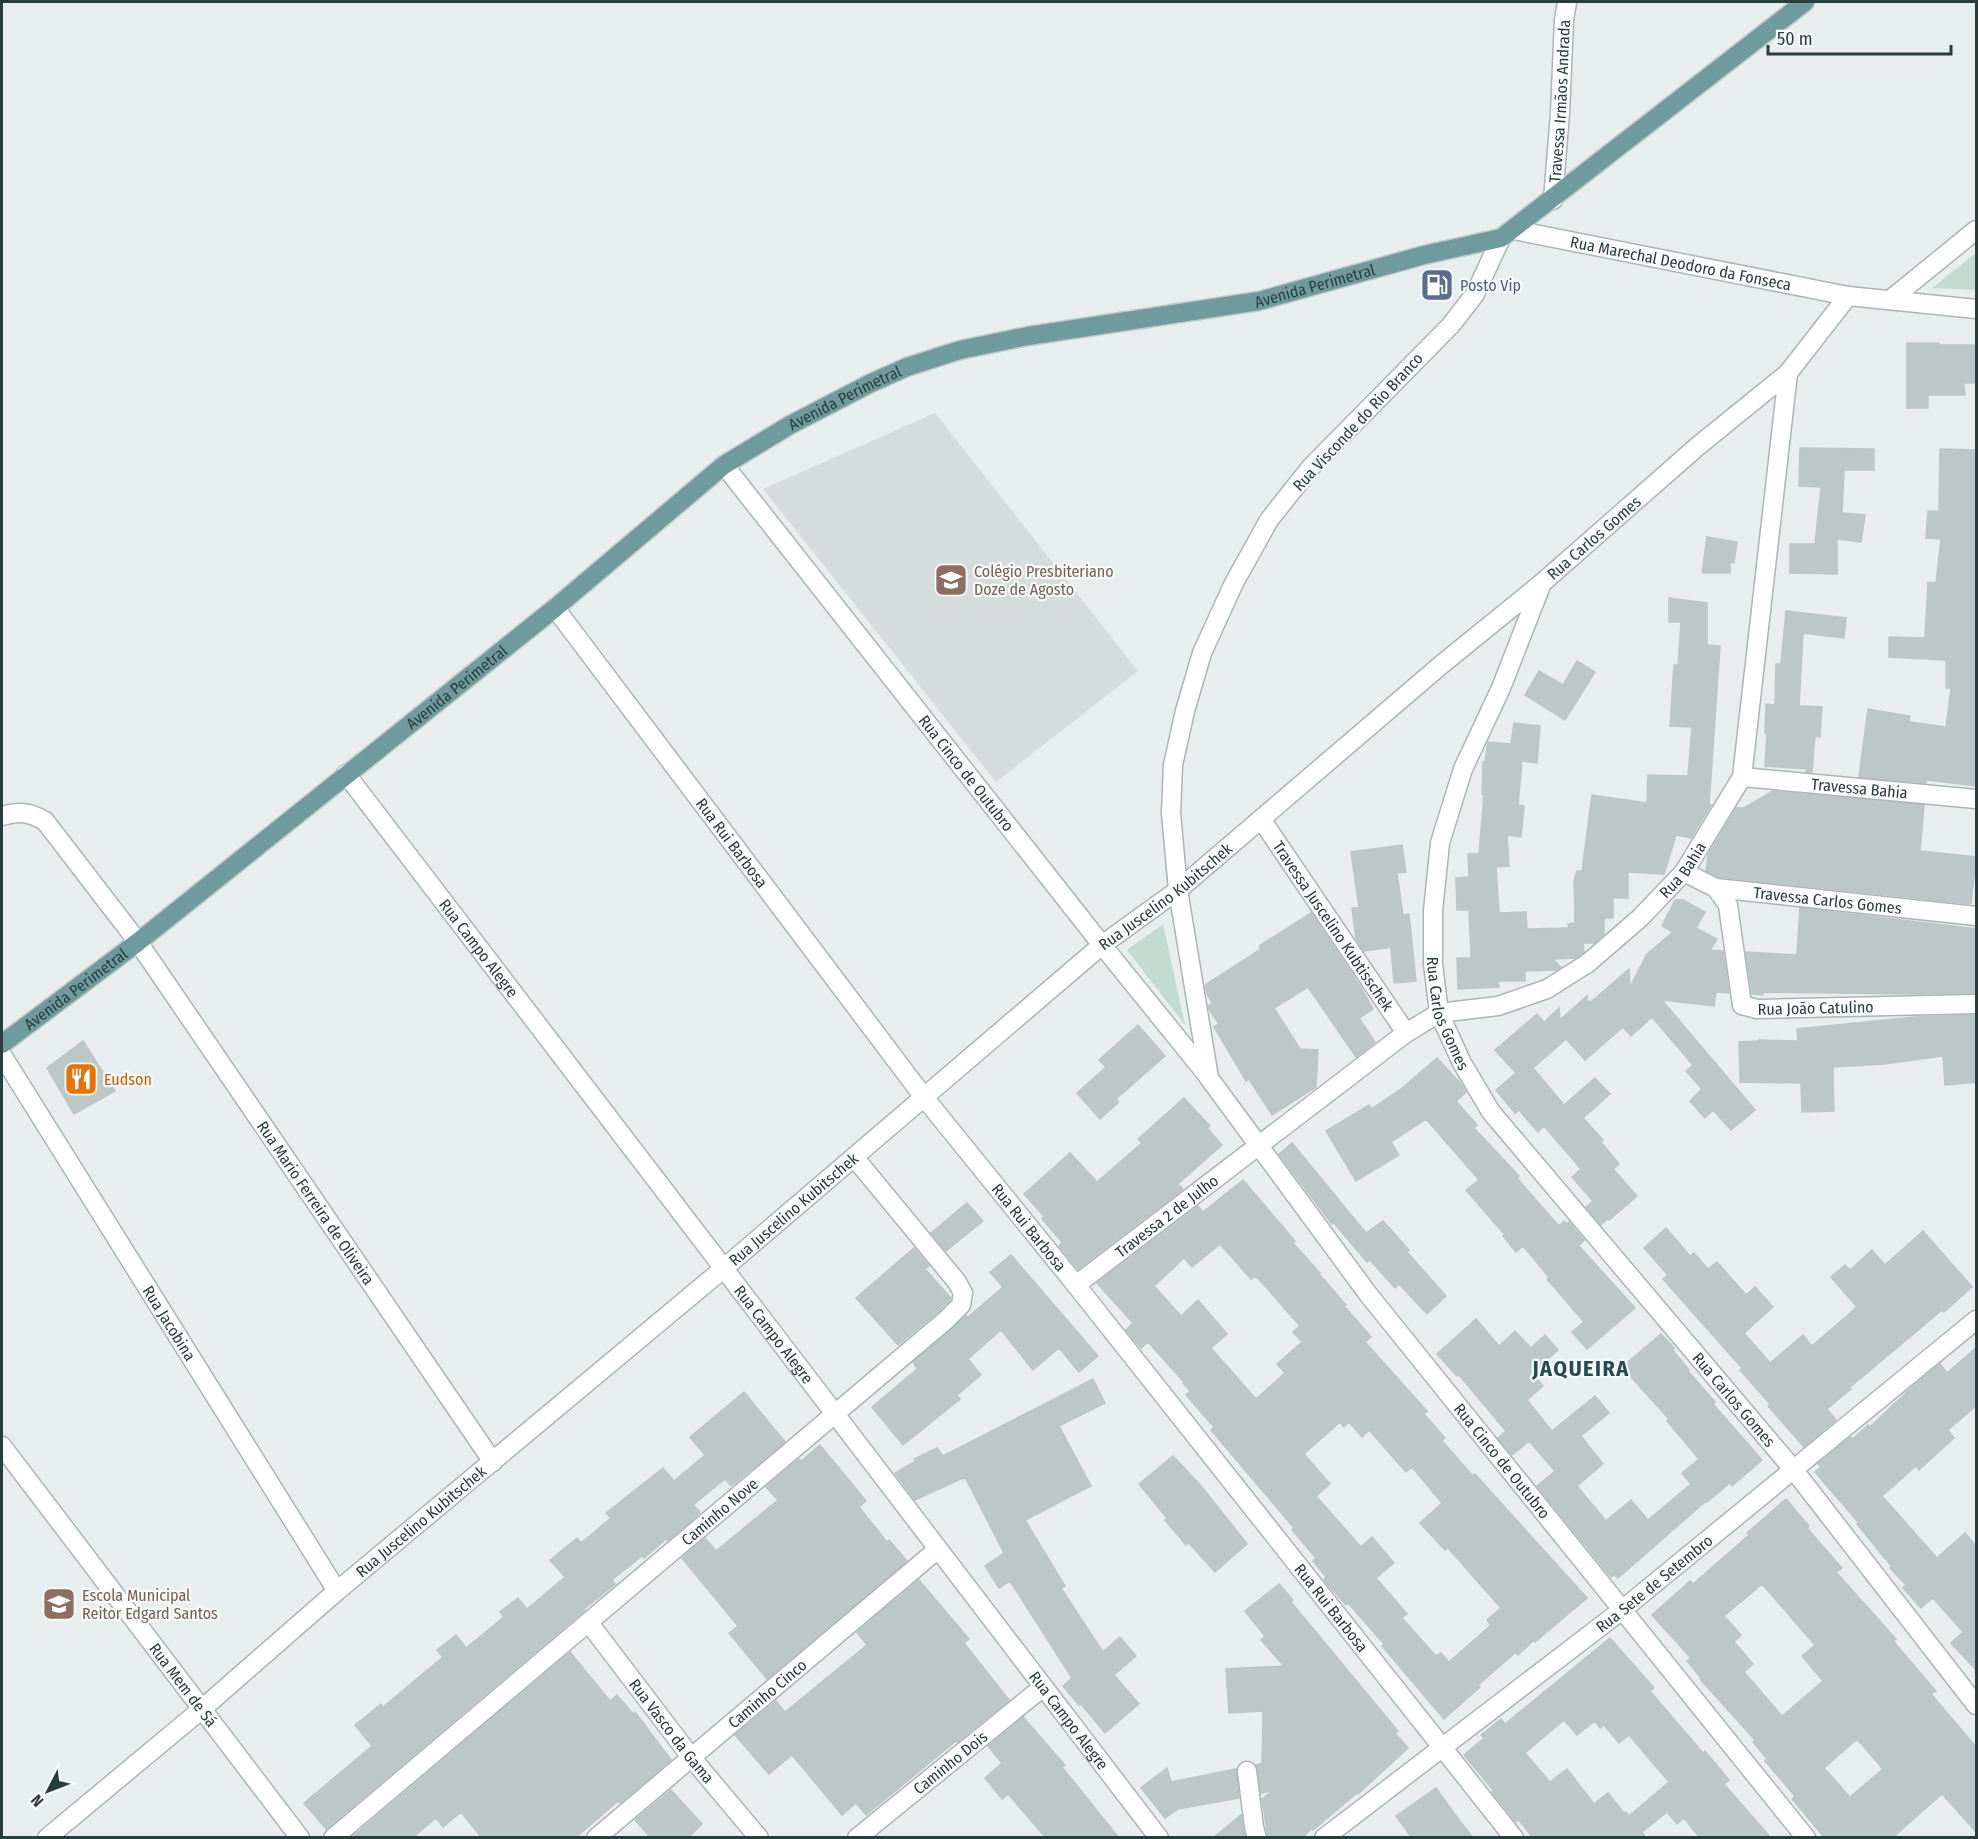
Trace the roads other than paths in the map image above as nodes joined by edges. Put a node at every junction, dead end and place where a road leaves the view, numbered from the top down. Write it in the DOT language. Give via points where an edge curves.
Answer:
graph roads {
  1 [pos="1567,2"];
  2 [pos="1805,2"];
  3 [pos="1553,200"];
  4 [pos="1977,230"];
  5 [pos="1508,234"];
  6 [pos="1848,296"];
  7 [pos="1890,300"];
  8 [pos="1977,309"];
  9 [pos="1788,373"];
  10 [pos="724,465"];
  11 [pos="1542,583"];
  12 [pos="555,608"];
  13 [pos="346,774"];
  14 [pos="1742,777"];
  15 [pos="1977,799"];
  16 [pos="2,816"];
  17 [pos="1262,819"];
  18 [pos="1684,872"];
  19 [pos="1716,888"];
  20 [pos="1178,890"];
  21 [pos="1977,916"];
  22 [pos="138,942"];
  23 [pos="1102,945"];
  24 [pos="1977,1004"];
  25 [pos="1440,1012"];
  26 [pos="1406,1033"];
  27 [pos="2,1044"];
  28 [pos="2,1055"];
  29 [pos="1209,1078"];
  30 [pos="923,1096"];
  31 [pos="1257,1145"];
  32 [pos="854,1157"];
  33 [pos="723,1269"];
  34 [pos="1076,1285"];
  35 [pos="1977,1320"];
  36 [pos="835,1414"];
  37 [pos="2,1446"];
  38 [pos="493,1462"];
  39 [pos="1793,1470"];
  40 [pos="938,1549"];
  41 [pos="337,1591"];
  42 [pos="1622,1610"];
  43 [pos="589,1623"];
  44 [pos="1043,1687"];
  45 [pos="1977,1705"];
  46 [pos="202,1709"];
  47 [pos="1443,1746"];
  48 [pos="691,1757"];
  49 [pos="1247,1771"];
  50 [pos="47,1838"];
  51 [pos="300,1838"];
  52 [pos="333,1838"];
  53 [pos="596,1838"];
  54 [pos="759,1838"];
  55 [pos="857,1838"];
  56 [pos="1159,1838"];
  57 [pos="1257,1838"];
  58 [pos="1324,1838"];
  59 [pos="1514,1838"];
  60 [pos="1806,1838"];
  1 -- 3 [label="street, Travessa Irmãos Andrada"];
  2 -- 3 [label="main road, Avenida Perimetral"];
  3 -- 5 [label="main road, Avenida Perimetral"];
  4 -- 7 [label="street"];
  5 -- 6 [label="street, Rua Marechal Deodoro da Fonseca"];
  5 -- 10 [label="main road, Avenida Perimetral" via="1259,301 960,350 871,383"];
  5 -- 20 [label="street, Rua Visconde do Rio Branco" via="1475,294 1451,325 1311,467 1269,520 1234,583 1202,653 1173,765 1171,813"];
  6 -- 7 [label="street, Rua Marechal Deodoro da Fonseca"];
  6 -- 9 [label="street, Rua Carlos Gomes"];
  7 -- 8 [label="street, Rua Marechal Deodoro da Fonseca"];
  9 -- 11 [label="street, Rua Carlos Gomes"];
  9 -- 14 [label="street, Rua Bahia"];
  10 -- 12 [label="main road, Avenida Perimetral"];
  10 -- 23 [label="street, Rua Cinco de Outubro"];
  11 -- 17 [label="street, Rua Juscelino Kubitschek"];
  11 -- 25 [label="street, Rua Carlos Gomes" via="1501,688 1463,770 1440,843 1433,911 1433,964"];
  12 -- 13 [label="main road, Avenida Perimetral"];
  12 -- 30 [label="street, Rua Rui Barbosa"];
  13 -- 22 [label="main road, Avenida Perimetral"];
  13 -- 33 [label="street, Rua Campo Alegre"];
  14 -- 15 [label="street, Travessa Bahia"];
  14 -- 18 [label="street, Rua Bahia"];
  16 -- 22 [label="street, Rua Mario Ferreira de Oliveira" via="31,813 45,821"];
  17 -- 20 [label="street, Rua Juscelino Kubitschek"];
  17 -- 26 [label="street, Travessa Juscelino Kubtisschek"];
  18 -- 19 [label="street, Travessa Carlos Gomes"];
  18 -- 25 [label="street, Rua Bahia" via="1640,918 1588,963 1547,989 1498,1006"];
  19 -- 21 [label="street, Travessa Carlos Gomes"];
  19 -- 24 [label="street, Rua João Catulino" via="1728,905 1742,1005 1757,1009"];
  20 -- 23 [label="street, Rua Juscelino Kubitschek"];
  20 -- 29 [label="street, Rua Cinco de Outubro"];
  22 -- 27 [label="main road, Avenida Perimetral"];
  22 -- 38 [label="street, Rua Mario Ferreira de Oliveira"];
  23 -- 29 [label="street, Rua Cinco de Outubro"];
  23 -- 30 [label="street, Rua Juscelino Kubitschek"];
  25 -- 26 [label="street, Rua Bahia"];
  25 -- 39 [label="street, Rua Carlos Gomes" via="1462,1063 1491,1112"];
  26 -- 31 [label="street, Rua Bahia"];
  28 -- 41 [label="street, Rua Jacobina"];
  29 -- 31 [label="street, Rua Cinco de Outubro"];
  30 -- 32 [label="street, Rua Juscelino Kubitschek"];
  30 -- 34 [label="street, Rua Rui Barbosa"];
  31 -- 34 [label="street, Travessa 2 de Julho"];
  31 -- 42 [label="street, Rua Cinco de Outubro" via="1368,1294"];
  32 -- 33 [label="street, Rua Juscelino Kubitschek"];
  32 -- 36 [label="street, Caminho Nove" via="963,1293 961,1305 946,1320"];
  33 -- 36 [label="street, Rua Campo Alegre"];
  33 -- 38 [label="street, Rua Juscelino Kubitschek"];
  34 -- 47 [label="street, Rua Rui Barbosa"];
  35 -- 39 [label="street, Rua Sete de Setembro"];
  36 -- 40 [label="street, Rua Campo Alegre"];
  36 -- 43 [label="street, Caminho Nove"];
  37 -- 46 [label="street, Rua Mem de Sá"];
  38 -- 41 [label="street, Rua Juscelino Kubitschek"];
  39 -- 42 [label="street, Rua Sete de Setembro"];
  39 -- 45 [label="street, Rua Carlos Gomes"];
  40 -- 44 [label="street, Rua Campo Alegre"];
  40 -- 48 [label="street, Caminho Cinco"];
  41 -- 46 [label="street, Rua Juscelino Kubitschek"];
  42 -- 47 [label="street, Rua Sete de Setembro"];
  42 -- 60 [label="street, Rua Cinco de Outubro"];
  43 -- 48 [label="street, Rua Vasco da Gama"];
  43 -- 52 [label="street, Caminho Nove"];
  44 -- 55 [label="street, Caminho Dois"];
  44 -- 56 [label="street, Rua Campo Alegre"];
  46 -- 50 [label="street, Rua Juscelino Kubitschek"];
  46 -- 51 [label="street, Rua Mem de Sá"];
  47 -- 58 [label="street, Rua Sete de Setembro"];
  47 -- 59 [label="street, Rua Rui Barbosa"];
  48 -- 53 [label="street, Caminho Cinco"];
  48 -- 54 [label="street, Rua Vasco da Gama"];
  49 -- 57 [label="street"];
}
